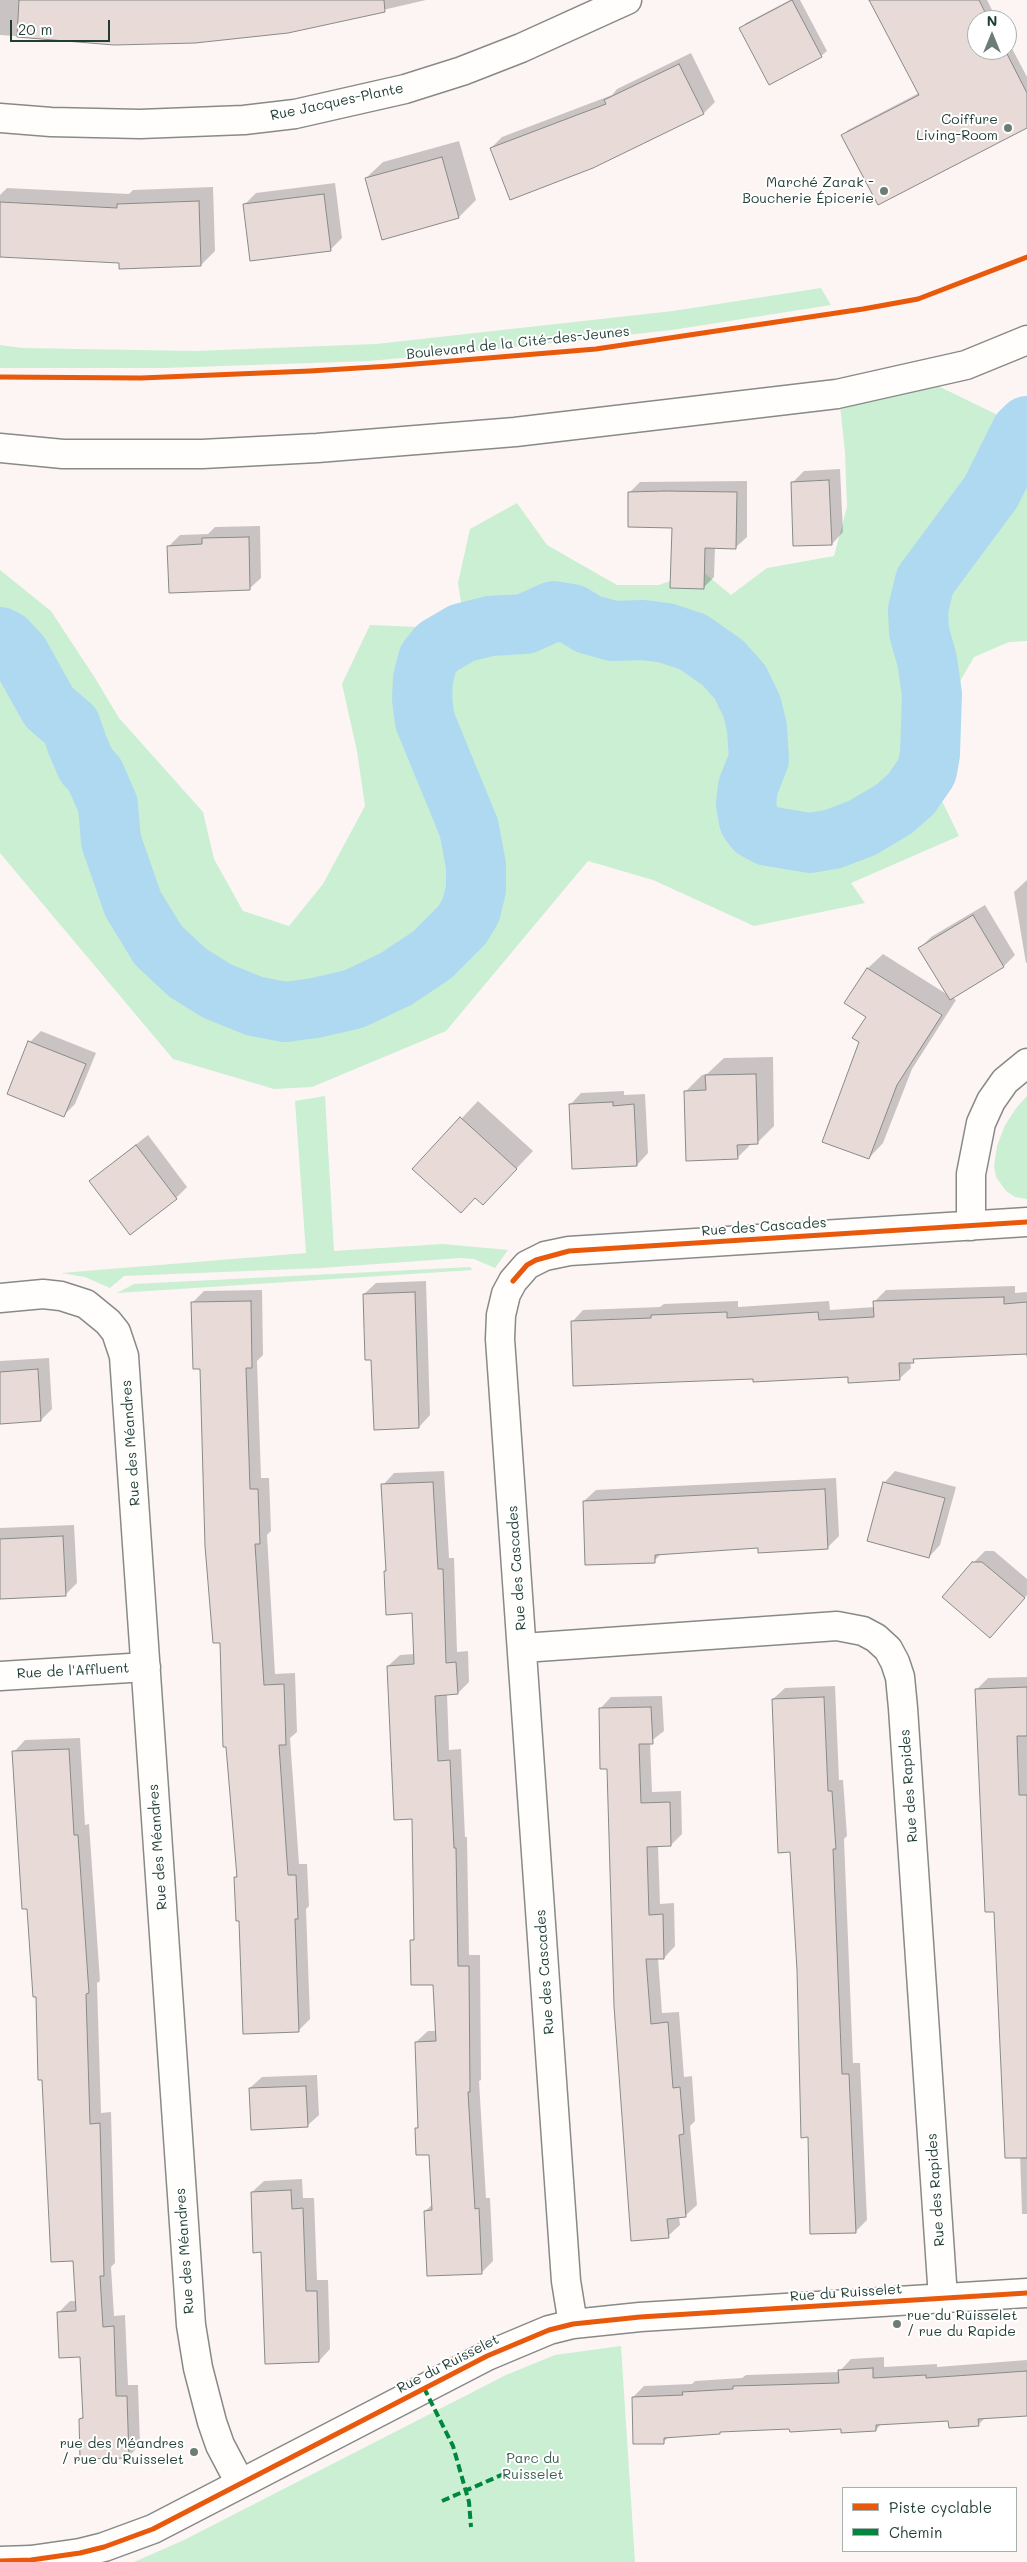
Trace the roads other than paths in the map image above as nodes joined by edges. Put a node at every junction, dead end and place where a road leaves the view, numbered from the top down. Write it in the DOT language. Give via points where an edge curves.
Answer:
graph roads {
  1 [pos="627,0"];
  2 [pos="0,118"];
  3 [pos="1027,340"];
  4 [pos="0,448"];
  5 [pos="1027,1063"];
  6 [pos="1027,1222"];
  7 [pos="971,1226"];
  8 [pos="0,1298"];
  9 [pos="523,1648"];
  10 [pos="146,1667"];
  11 [pos="0,1676"];
  12 [pos="1027,2293"];
  13 [pos="944,2298"];
  14 [pos="573,2324"];
  15 [pos="240,2483"];
  16 [pos="0,2561"];
  1 -- 2 [label="street, Rue Jacques-Plante" via="462,71 405,89 295,114 244,120 140,124"];
  3 -- 4 [label="street" via="966,365 837,394 515,432 202,454 63,454"];
  5 -- 7 [label="street" via="1005,1081 991,1100 981,1124 971,1174"];
  6 -- 7 [label="street, Rue des Cascades"];
  7 -- 9 [label="street, Rue des Cascades" via="569,1251 545,1256 527,1265 506,1294 500,1327"];
  8 -- 10 [label="street, Rue des Méandres" via="43,1294 86,1304 108,1322 120,1343 126,1368"];
  9 -- 13 [label="street, Rue des Rapides" via="837,1626 863,1631 888,1649 900,1677 903,1708"];
  9 -- 14 [label="street, Rue des Cascades" via="566,2280"];
  10 -- 11 [label="street, Rue de l'Affluent"];
  10 -- 15 [label="street, Rue des Méandres" via="191,2325 212,2422"];
  12 -- 13 [label="street, Rue du Ruisselet"];
  13 -- 14 [label="street, Rue du Ruisselet"];
  14 -- 15 [label="street, Rue du Ruisselet" via="530,2336 487,2356"];
  15 -- 16 [label="street, Rue du Ruisselet" via="152,2529 104,2547 56,2557"];
}
